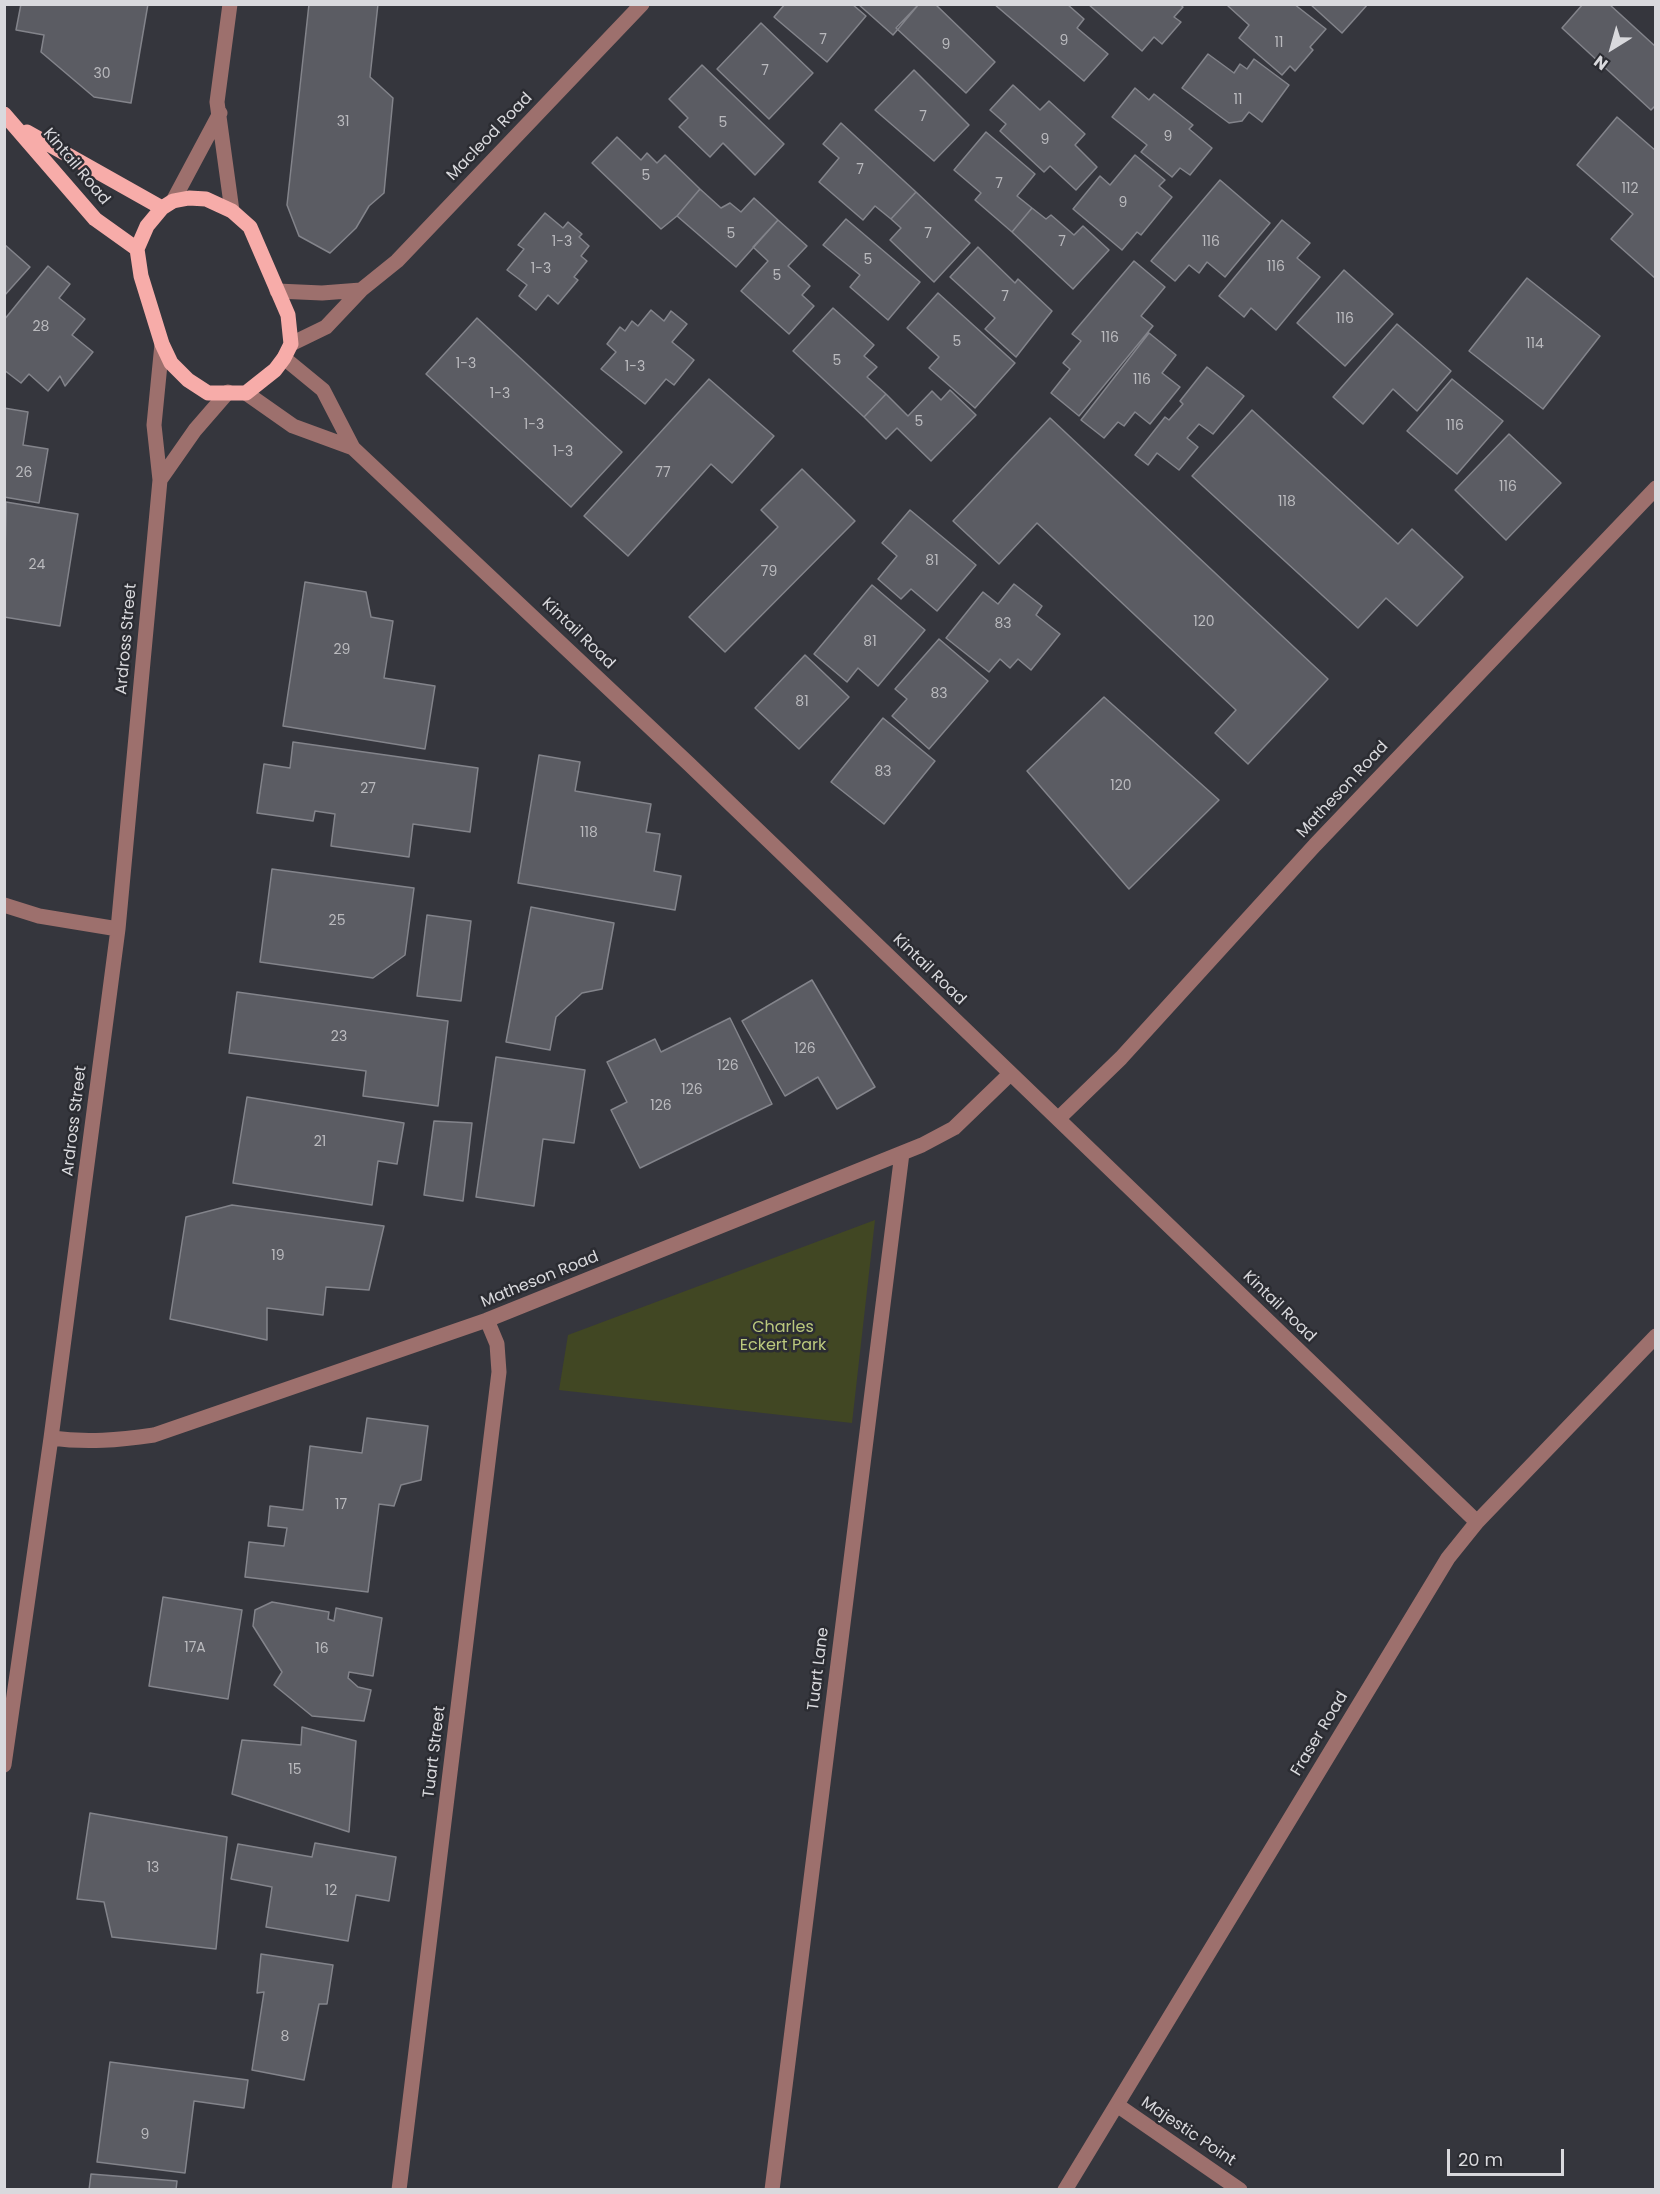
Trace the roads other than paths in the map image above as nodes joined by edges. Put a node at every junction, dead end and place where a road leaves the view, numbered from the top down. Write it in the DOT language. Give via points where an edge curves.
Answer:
graph roads {
  1 [pos="230,4"];
  2 [pos="642,4"];
  3 [pos="220,113"];
  4 [pos="4,114"];
  5 [pos="19,128"];
  6 [pos="168,204"];
  7 [pos="232,211"];
  8 [pos="137,249"];
  9 [pos="361,290"];
  10 [pos="277,291"];
  11 [pos="162,344"];
  12 [pos="291,344"];
  13 [pos="284,358"];
  14 [pos="228,392"];
  15 [pos="246,393"];
  16 [pos="353,447"];
  17 [pos="160,480"];
  18 [pos="1656,488"];
  19 [pos="4,905"];
  20 [pos="118,929"];
  21 [pos="1010,1074"];
  22 [pos="1058,1119"];
  23 [pos="902,1154"];
  24 [pos="487,1320"];
  25 [pos="1656,1336"];
  26 [pos="51,1438"];
  27 [pos="1477,1522"];
  28 [pos="4,1765"];
  29 [pos="1117,2105"];
  30 [pos="399,2190"];
  31 [pos="772,2190"];
  32 [pos="1065,2190"];
  33 [pos="1240,2190"];
  1 -- 3 [label="street" via="217,102"];
  2 -- 9 [label="street, Macleod Road" via="397,261"];
  3 -- 6 [label="street"];
  3 -- 7 [label="street"];
  4 -- 5 [label="main road, Kintail Road"];
  5 -- 6 [label="main road, Kintail Road"];
  5 -- 8 [label="main road, Kintail Road" via="95,219"];
  6 -- 7 [label="main road" via="206,199"];
  6 -- 8 [label="main road" via="147,226"];
  7 -- 10 [label="main road" via="250,227"];
  8 -- 11 [label="main road" via="141,276"];
  9 -- 10 [label="street"];
  9 -- 12 [label="street, Macleod Road" via="326,327"];
  10 -- 12 [label="main road" via="288,315"];
  11 -- 14 [label="main road" via="171,363 188,380 208,393"];
  11 -- 17 [label="street, Ardross Street" via="154,425"];
  12 -- 13 [label="main road"];
  13 -- 15 [label="main road"];
  13 -- 16 [label="street, Kintail Road" via="323,390"];
  14 -- 15 [label="main road"];
  14 -- 17 [label="street, Ardross Street"];
  15 -- 16 [label="street, Kintail Road" via="293,426"];
  16 -- 21 [label="street, Kintail Road"];
  17 -- 20 [label="street, Ardross Street"];
  18 -- 22 [label="street, Matheson Road" via="1315,845 1121,1058"];
  19 -- 20 [label="street" via="39,916"];
  20 -- 26 [label="street, Ardross Street"];
  21 -- 22 [label="street, Kintail Road"];
  21 -- 23 [label="street, Matheson Road" via="954,1128"];
  22 -- 27 [label="street, Kintail Road"];
  23 -- 24 [label="street, Matheson Road"];
  23 -- 31 [label="street, Tuart Lane"];
  24 -- 26 [label="street, Matheson Road" via="154,1435 111,1441"];
  24 -- 30 [label="street, Tuart Street" via="497,1344 499,1372"];
  25 -- 27 [label="street, Fraser Road"];
  26 -- 28 [label="street, Ardross Street"];
  27 -- 29 [label="street, Fraser Road" via="1448,1558"];
  29 -- 32 [label="street, Fraser Road"];
  29 -- 33 [label="street, Majestic Point"];
}
